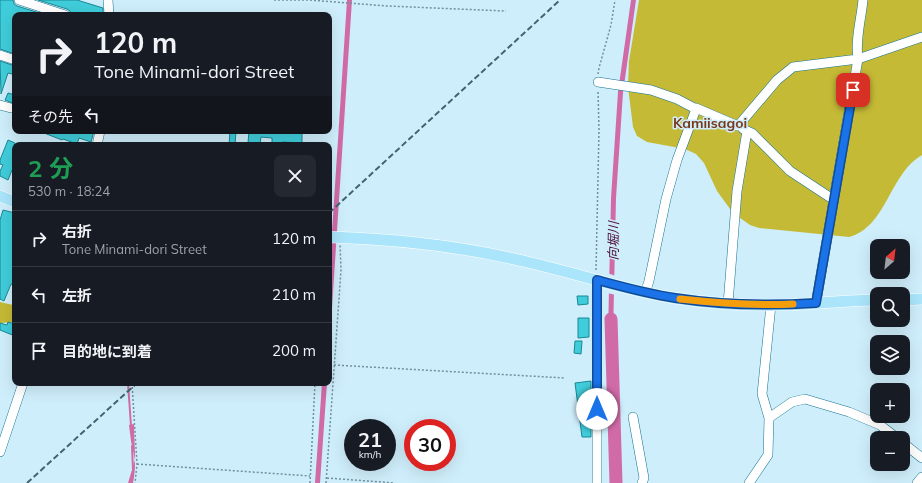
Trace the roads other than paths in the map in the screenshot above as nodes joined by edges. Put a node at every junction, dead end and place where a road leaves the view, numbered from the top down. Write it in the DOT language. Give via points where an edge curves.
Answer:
graph roads {
  1 [pos="20,0"];
  2 [pos="108,0"];
  3 [pos="862,0"];
  4 [pos="56,12"];
  5 [pos="109,12"];
  6 [pos="922,37"];
  7 [pos="0,55"];
  8 [pos="12,59"];
  9 [pos="858,59"];
  10 [pos="598,82"];
  11 [pos="0,105"];
  12 [pos="11,108"];
  13 [pos="696,109"];
  14 [pos="738,126"];
  15 [pos="747,131"];
  16 [pos="0,196"];
  17 [pos="834,200"];
  18 [pos="12,201"];
  19 [pos="332,237"];
  20 [pos="598,280"];
  21 [pos="645,293"];
  22 [pos="922,299"];
  23 [pos="870,300"];
  24 [pos="910,300"];
  25 [pos="816,303"];
  26 [pos="728,304"];
  27 [pos="771,305"];
  28 [pos="22,386"];
  29 [pos="633,417"];
  30 [pos="769,418"];
  31 [pos="888,431"];
  32 [pos="910,449"];
  33 [pos="0,452"];
  34 [pos="922,458"];
  35 [pos="922,477"];
  36 [pos="597,483"];
  37 [pos="642,483"];
  38 [pos="749,483"];
  39 [pos="917,483"];
  1 -- 4 [label="street"];
  2 -- 5 [label="street"];
  3 -- 9 [label="street" via="862,17 856,47"];
  6 -- 9 [label="street"];
  7 -- 8 [label="street"];
  9 -- 14 [label="street" via="793,67 777,80"];
  9 -- 17 [label="street"];
  10 -- 13 [label="street" via="651,90"];
  11 -- 12 [label="street"];
  13 -- 14 [label="street"];
  13 -- 21 [label="street" via="666,199"];
  14 -- 15 [label="street"];
  15 -- 17 [label="street" via="790,171"];
  15 -- 26 [label="street" via="737,191"];
  16 -- 18 [label="main road"];
  17 -- 25 [label="street"];
  19 -- 20 [label="main road" via="408,242 467,250"];
  20 -- 21 [label="main road"];
  20 -- 36 [label="street"];
  21 -- 26 [label="main road"];
  22 -- 24 [label="main road"];
  23 -- 25 [label="main road"];
  25 -- 27 [label="main road"];
  26 -- 27 [label="main road"];
  27 -- 30 [label="street" via="762,394"];
  28 -- 33 [label="street"];
  29 -- 37 [label="street" via="644,478"];
  30 -- 31 [label="street" via="792,402 805,399 849,412"];
  30 -- 38 [label="street" via="768,456"];
  32 -- 34 [label="street"];
  35 -- 39 [label="street"];
}
